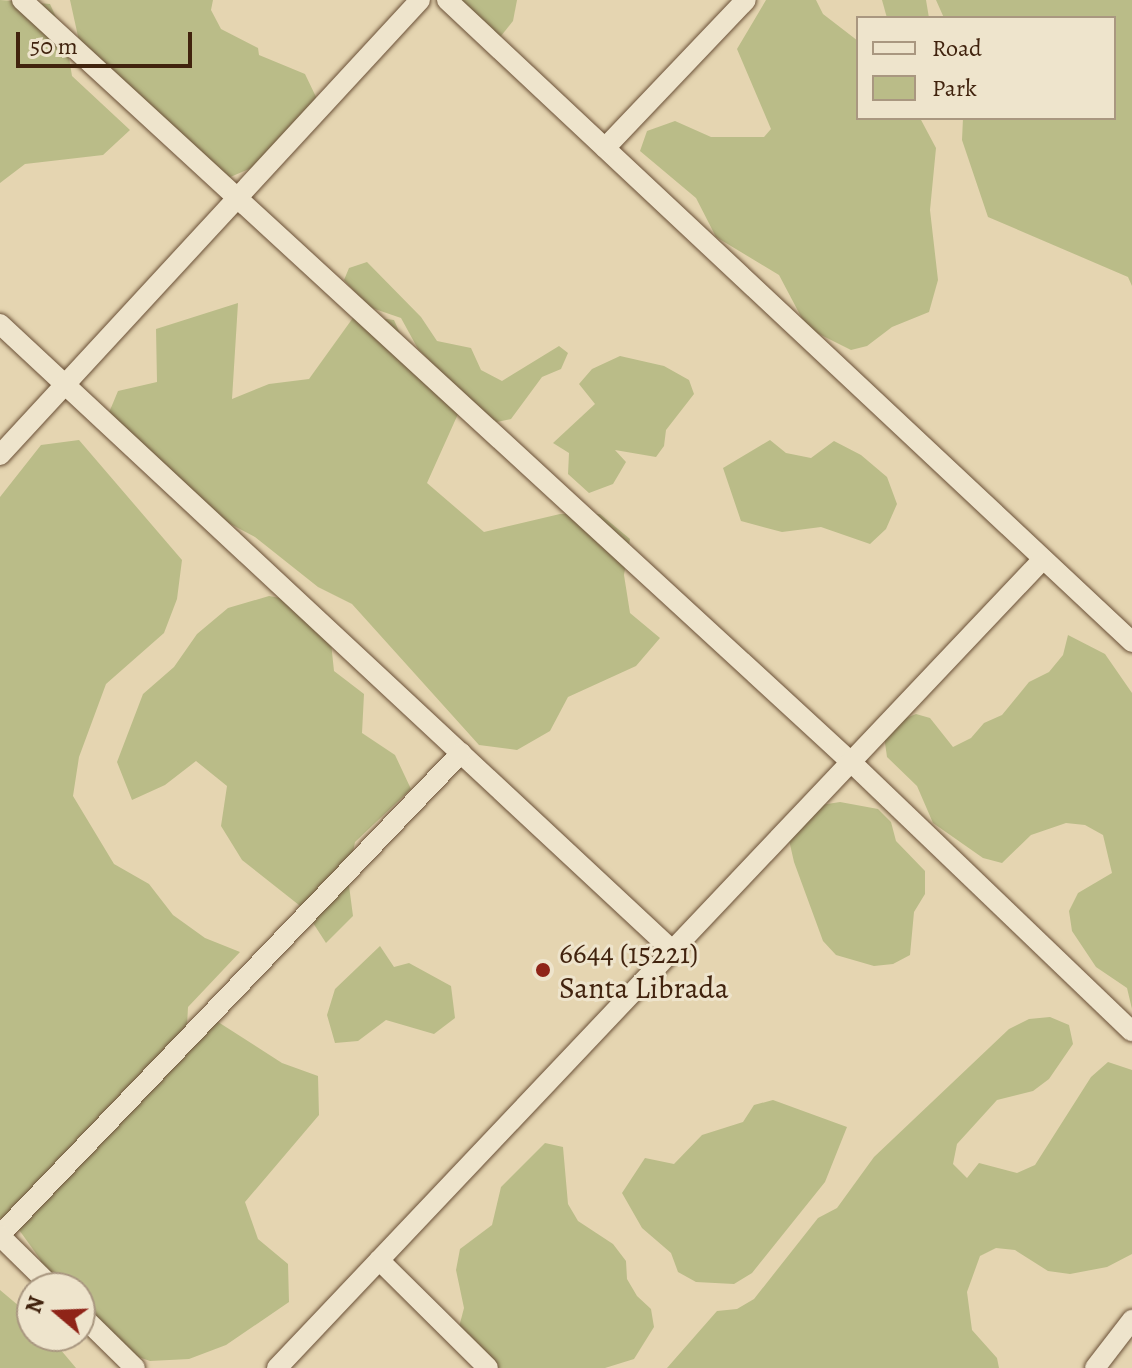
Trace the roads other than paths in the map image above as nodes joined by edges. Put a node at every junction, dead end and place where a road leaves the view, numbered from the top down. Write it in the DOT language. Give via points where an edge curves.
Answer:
graph roads {
  1 [pos="22,0"];
  2 [pos="420,0"];
  3 [pos="447,0"];
  4 [pos="746,0"];
  5 [pos="605,148"];
  6 [pos="237,198"];
  7 [pos="0,324"];
  8 [pos="65,385"];
  9 [pos="0,455"];
  10 [pos="1043,559"];
  11 [pos="1132,642"];
  12 [pos="461,753"];
  13 [pos="851,762"];
  14 [pos="672,950"];
  15 [pos="1132,1031"];
  16 [pos="0,1236"];
  17 [pos="379,1260"];
  18 [pos="37,1272"];
  19 [pos="1132,1320"];
  20 [pos="96,1330"];
  21 [pos="135,1368"];
  22 [pos="277,1368"];
  23 [pos="488,1368"];
  24 [pos="1095,1368"];
  1 -- 6 [label="street"];
  2 -- 6 [label="street"];
  3 -- 5 [label="street"];
  4 -- 5 [label="street"];
  5 -- 10 [label="street"];
  6 -- 8 [label="street"];
  6 -- 13 [label="street"];
  7 -- 8 [label="street"];
  8 -- 9 [label="street"];
  8 -- 12 [label="street"];
  10 -- 11 [label="street"];
  10 -- 13 [label="street"];
  12 -- 14 [label="street"];
  12 -- 16 [label="street"];
  13 -- 14 [label="street"];
  13 -- 15 [label="street"];
  14 -- 17 [label="street"];
  16 -- 18 [label="street"];
  17 -- 22 [label="street"];
  17 -- 23 [label="street"];
  19 -- 24 [label="street"];
  20 -- 21 [label="street"];
}
